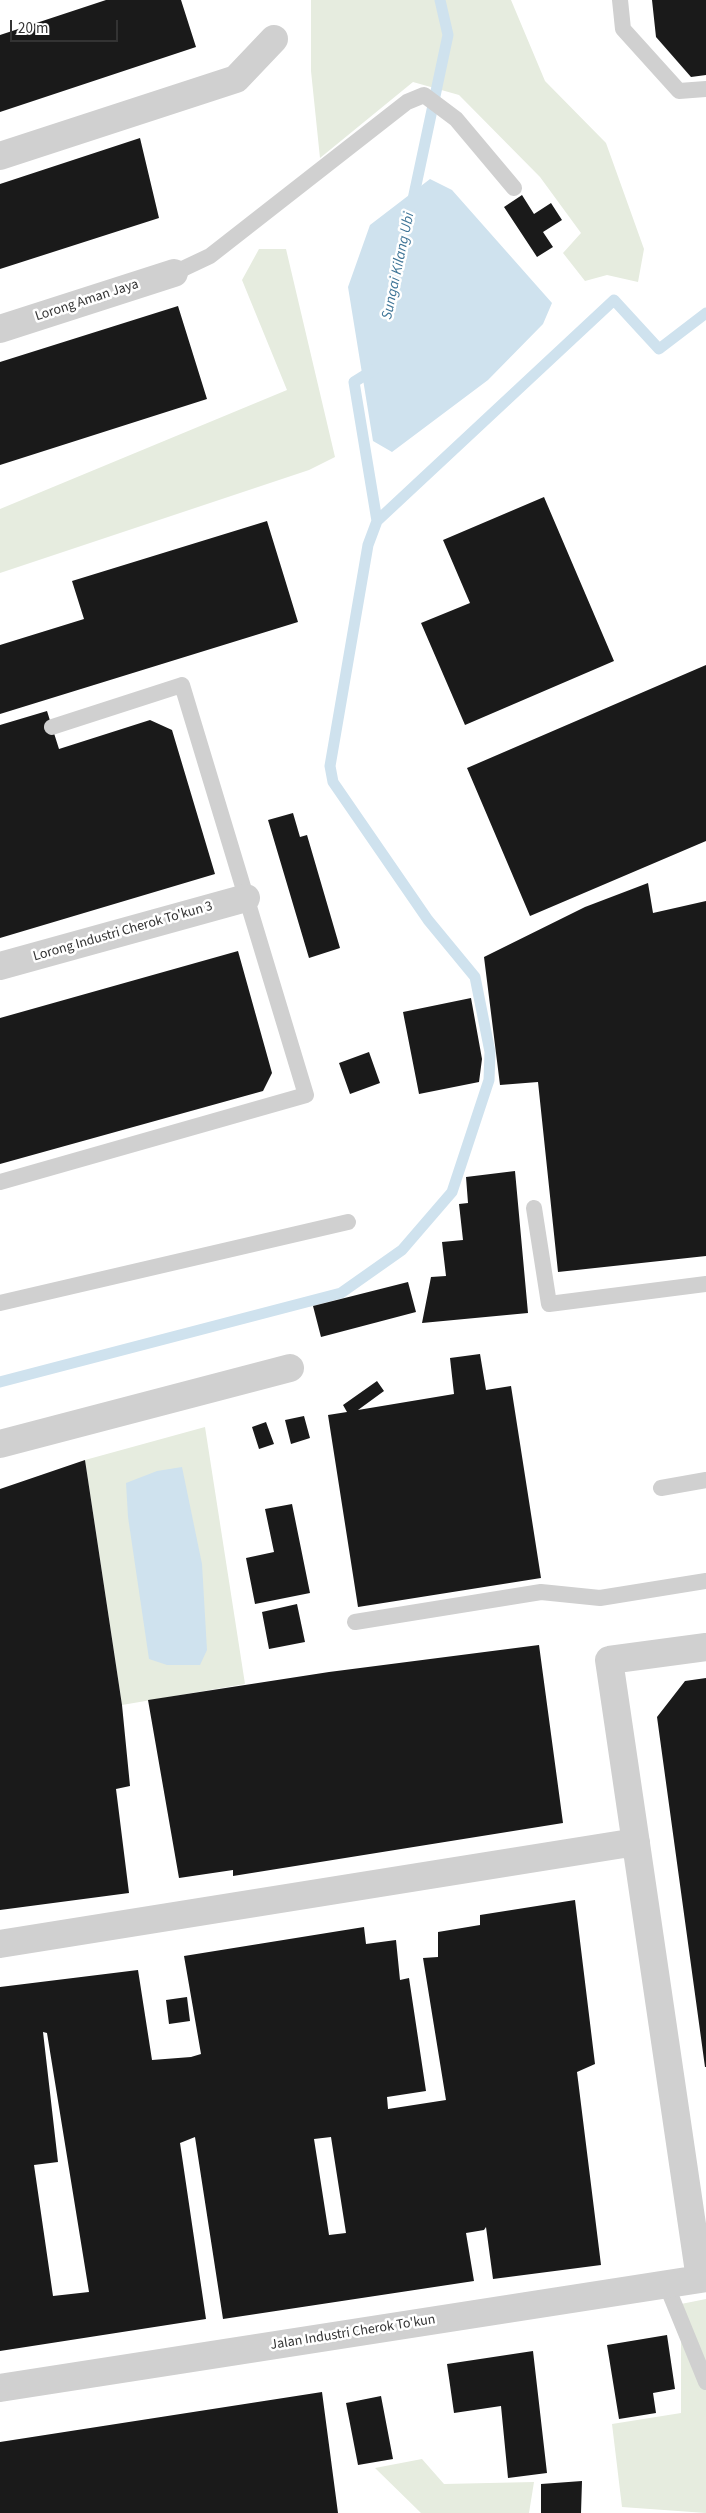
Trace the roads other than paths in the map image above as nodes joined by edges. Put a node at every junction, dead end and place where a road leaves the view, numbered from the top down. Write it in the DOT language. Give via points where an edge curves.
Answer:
graph roads {
  1 [pos="620,0"];
  2 [pos="274,39"];
  3 [pos="706,89"];
  4 [pos="0,156"];
  5 [pos="514,188"];
  6 [pos="174,273"];
  7 [pos="0,329"];
  8 [pos="52,727"];
  9 [pos="246,898"];
  10 [pos="0,966"];
  11 [pos="0,1182"];
  12 [pos="534,1208"];
  13 [pos="348,1222"];
  14 [pos="706,1284"];
  15 [pos="0,1302"];
  16 [pos="290,1368"];
  17 [pos="0,1444"];
  18 [pos="706,1480"];
  19 [pos="661,1488"];
  20 [pos="706,1581"];
  21 [pos="355,1622"];
  22 [pos="706,1647"];
  23 [pos="636,1842"];
  24 [pos="0,1944"];
  25 [pos="703,2278"];
  26 [pos="666,2284"];
  27 [pos="706,2382"];
  28 [pos="0,2388"];
  1 -- 3 [label="lane" via="623,29 680,91"];
  2 -- 4 [label="street" via="236,79"];
  5 -- 6 [label="lane" via="456,119 424,95 407,102 210,256"];
  6 -- 7 [label="street, Lorong Aman Jaya"];
  8 -- 9 [label="lane" via="182,685"];
  9 -- 10 [label="street, Lorong Industri Cherok To'kun 3"];
  9 -- 11 [label="lane" via="306,1096"];
  12 -- 14 [label="lane" via="548,1304"];
  13 -- 15 [label="lane"];
  16 -- 17 [label="street"];
  18 -- 19 [label="lane"];
  20 -- 21 [label="lane" via="600,1598 541,1592"];
  22 -- 23 [label="street" via="609,1660"];
  23 -- 24 [label="street"];
  23 -- 25 [label="street"];
  25 -- 26 [label="street, Jalan Industri Cherok To'kun"];
  26 -- 27 [label="lane"];
  26 -- 28 [label="street, Jalan Industri Cherok To'kun"];
}
